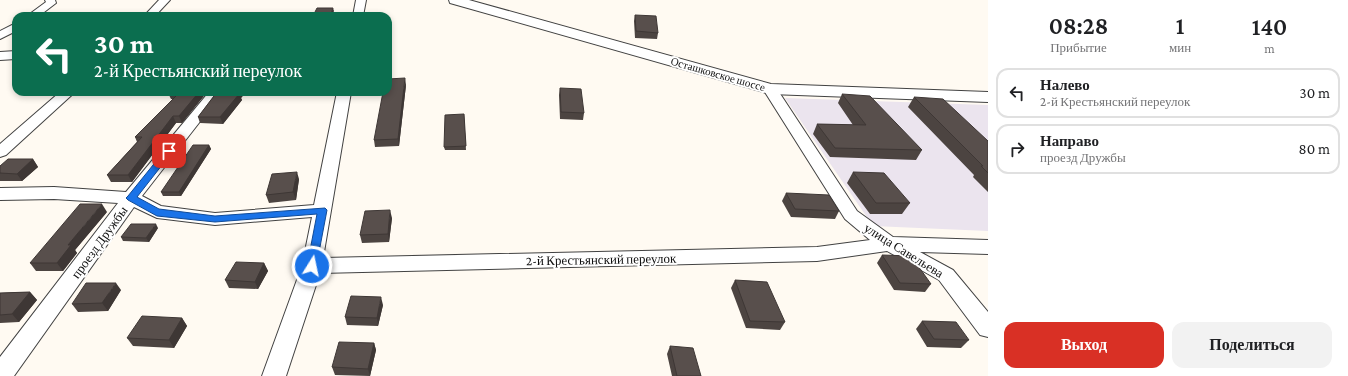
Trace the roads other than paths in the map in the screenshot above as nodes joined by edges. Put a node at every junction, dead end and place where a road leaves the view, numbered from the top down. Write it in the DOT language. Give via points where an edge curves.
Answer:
graph roads {
  1 [pos="50,0"];
  2 [pos="165,0"];
  3 [pos="361,0"];
  4 [pos="455,0"];
  5 [pos="37,12"];
  6 [pos="152,12"];
  7 [pos="359,12"];
  8 [pos="12,28"];
  9 [pos="0,36"];
  10 [pos="12,55"];
  11 [pos="0,56"];
  12 [pos="770,89"];
  13 [pos="63,96"];
  14 [pos="213,96"];
  15 [pos="343,96"];
  16 [pos="988,97"];
  17 [pos="0,152"];
  18 [pos="0,194"];
  19 [pos="131,198"];
  20 [pos="322,210"];
  21 [pos="889,244"];
  22 [pos="988,248"];
  23 [pos="312,266"];
  24 [pos="988,328"];
  25 [pos="0,376"];
  26 [pos="274,376"];
  1 -- 5 [label="street" via="51,2"];
  2 -- 6 [label="street"];
  3 -- 7 [label="street"];
  4 -- 12 [label="street, Осташковское шоссе"];
  8 -- 9 [label="street"];
  10 -- 11 [label="street"];
  12 -- 16 [label="street, Осташковское шоссе"];
  12 -- 21 [label="street, улица Савельева" via="851,215"];
  13 -- 17 [label="street"];
  14 -- 19 [label="street, проезд Дружбы"];
  15 -- 20 [label="street"];
  18 -- 19 [label="street" via="54,193"];
  19 -- 20 [label="street" via="157,212 215,219"];
  19 -- 25 [label="street, проезд Дружбы"];
  20 -- 23 [label="street"];
  21 -- 22 [label="street, 2-й Крестьянский переулок"];
  21 -- 23 [label="street, 2-й Крестьянский переулок" via="817,254"];
  21 -- 24 [label="street, улица Савельева" via="946,275"];
  23 -- 26 [label="street"];
}
